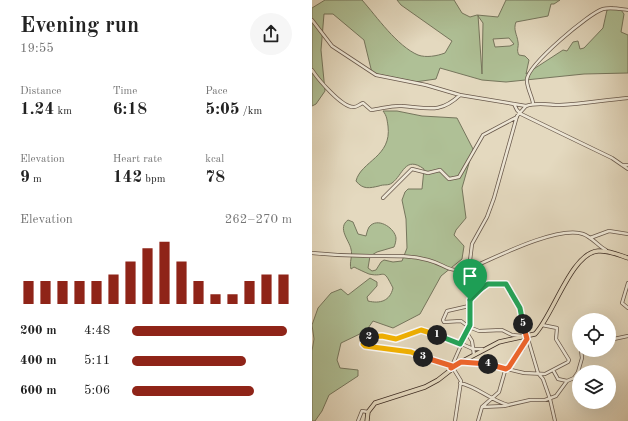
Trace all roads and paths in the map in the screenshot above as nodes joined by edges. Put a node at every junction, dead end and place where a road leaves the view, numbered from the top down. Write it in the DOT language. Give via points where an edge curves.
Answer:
graph roads {
  1 [pos="628,10"];
  2 [pos="312,20"];
  3 [pos="312,70"];
  4 [pos="460,95"];
  5 [pos="628,98"];
  6 [pos="533,103"];
  7 [pos="514,104"];
  8 [pos="526,106"];
  9 [pos="521,114"];
  10 [pos="517,116"];
  11 [pos="622,165"];
  12 [pos="628,165"];
  13 [pos="628,169"];
  14 [pos="383,198"];
  15 [pos="628,234"];
  16 [pos="590,238"];
  17 [pos="611,252"];
  18 [pos="312,253"];
  19 [pos="628,258"];
  20 [pos="469,269"];
  21 [pos="628,283"];
  22 [pos="470,300"];
  23 [pos="469,306"];
  24 [pos="628,308"];
  25 [pos="541,325"];
  26 [pos="469,327"];
  27 [pos="467,332"];
  28 [pos="526,335"];
  29 [pos="628,336"];
  30 [pos="616,339"];
  31 [pos="460,344"];
  32 [pos="489,348"];
  33 [pos="473,349"];
  34 [pos="474,355"];
  35 [pos="582,357"];
  36 [pos="469,358"];
  37 [pos="461,362"];
  38 [pos="470,363"];
  39 [pos="452,367"];
  40 [pos="506,369"];
  41 [pos="553,370"];
  42 [pos="538,373"];
  43 [pos="567,381"];
  44 [pos="460,383"];
  45 [pos="490,399"];
  46 [pos="550,399"];
  47 [pos="509,405"];
  48 [pos="482,407"];
  49 [pos="368,412"];
  50 [pos="358,421"];
  51 [pos="367,421"];
  52 [pos="455,421"];
  53 [pos="478,421"];
  54 [pos="555,421"];
  1 -- 6 [label="street" via="600,10 550,50 528,75 527,82"];
  2 -- 4 [label="street" via="332,46 376,75"];
  3 -- 4 [label="street" via="323,85 348,105 355,107 363,103 371,110 402,106 442,108 451,104"];
  4 -- 7 [label="street"];
  5 -- 6 [label="street" via="549,105"];
  6 -- 8 [label="street"];
  7 -- 8 [label="street"];
  7 -- 9 [label="street"];
  8 -- 9 [label="street"];
  9 -- 10 [label="street"];
  9 -- 11 [label="street"];
  10 -- 14 [label="street" via="484,135 459,177 449,179 440,170 428,173 412,169"];
  10 -- 20 [label="street" via="494,198 472,244"];
  11 -- 12 [label="street"];
  11 -- 13 [label="street"];
  15 -- 16 [label="street" via="612,231"];
  16 -- 17 [label="street"];
  16 -- 20 [label="street" via="576,232 538,239"];
  17 -- 19 [label="main road"];
  17 -- 25 [label="main road" via="592,252 583,260 567,280"];
  18 -- 20 [label="street" via="401,255 433,261 452,271"];
  20 -- 22 [label="street"];
  21 -- 24 [label="street" via="622,303"];
  22 -- 23 [label="street"];
  22 -- 28 [label="street" via="484,285 506,284 520,308"];
  23 -- 26 [label="street"];
  23 -- 26 [label="street" via="447,311 443,320 461,321"];
  25 -- 28 [label="main road" via="535,334"];
  25 -- 41 [label="street" via="557,328 556,339 569,360"];
  26 -- 27 [label="street"];
  26 -- 28 [label="street" via="483,332 502,330 512,336"];
  27 -- 31 [label="street"];
  27 -- 33 [label="street"];
  28 -- 32 [label="main road"];
  28 -- 40 [label="street" via="523,349"];
  28 -- 42 [label="street"];
  29 -- 30 [label="street"];
  31 -- 33 [label="street"];
  31 -- 39 [label="street"];
  31 -- 39 [label="street" via="421,330 396,339 370,337 363,344 411,352"];
  32 -- 33 [label="street"];
  32 -- 34 [label="main road"];
  33 -- 34 [label="street"];
  34 -- 36 [label="main road"];
  35 -- 43 [label="street" via="578,372 574,378"];
  36 -- 37 [label="main road"];
  36 -- 38 [label="street"];
  37 -- 38 [label="street"];
  37 -- 39 [label="main road"];
  38 -- 40 [label="street"];
  39 -- 44 [label="street"];
  39 -- 49 [label="main road" via="431,384 384,399 373,405"];
  40 -- 42 [label="street"];
  40 -- 45 [label="street" via="501,388"];
  41 -- 42 [label="street" via="545,374"];
  41 -- 43 [label="street" via="558,379"];
  42 -- 46 [label="street" via="543,379"];
  43 -- 46 [label="street" via="556,396"];
  44 -- 45 [label="street" via="475,387"];
  44 -- 52 [label="street"];
  45 -- 47 [label="street"];
  45 -- 48 [label="street"];
  46 -- 47 [label="street"];
  46 -- 54 [label="street"];
  47 -- 48 [label="street"];
  48 -- 53 [label="street"];
  49 -- 50 [label="street" via="362,411"];
  49 -- 51 [label="main road"];
}
